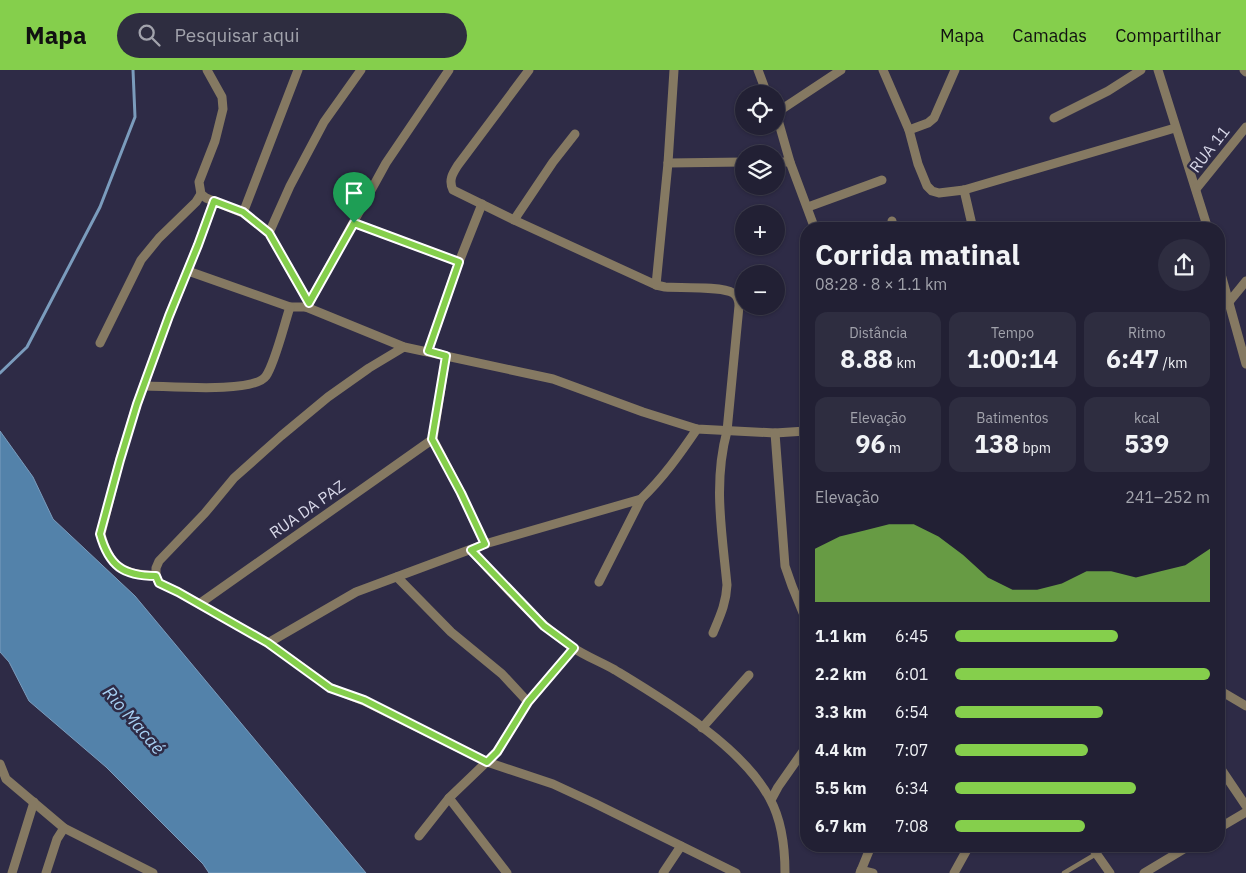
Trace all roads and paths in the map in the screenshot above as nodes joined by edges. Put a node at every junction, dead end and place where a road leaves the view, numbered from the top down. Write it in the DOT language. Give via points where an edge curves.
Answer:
graph roads {
  1 [pos="207,70"];
  2 [pos="298,70"];
  3 [pos="361,70"];
  4 [pos="448,70"];
  5 [pos="529,70"];
  6 [pos="674,70"];
  7 [pos="758,70"];
  8 [pos="841,70"];
  9 [pos="883,70"];
  10 [pos="955,70"];
  11 [pos="1141,70"];
  12 [pos="1158,70"];
  13 [pos="764,85"];
  14 [pos="1054,118"];
  15 [pos="1246,126"];
  16 [pos="1175,128"];
  17 [pos="910,130"];
  18 [pos="575,134"];
  19 [pos="735,162"];
  20 [pos="785,162"];
  21 [pos="790,162"];
  22 [pos="668,163"];
  23 [pos="882,180"];
  24 [pos="1196,189"];
  25 [pos="964,190"];
  26 [pos="202,194"];
  27 [pos="214,201"];
  28 [pos="482,204"];
  29 [pos="808,207"];
  30 [pos="243,212"];
  31 [pos="514,220"];
  32 [pos="813,222"];
  33 [pos="971,222"];
  34 [pos="1206,222"];
  35 [pos="354,223"];
  36 [pos="269,233"];
  37 [pos="459,262"];
  38 [pos="188,270"];
  39 [pos="1246,281"];
  40 [pos="656,285"];
  41 [pos="1225,288"];
  42 [pos="1229,302"];
  43 [pos="1225,303"];
  44 [pos="308,305"];
  45 [pos="290,307"];
  46 [pos="100,343"];
  47 [pos="404,347"];
  48 [pos="428,351"];
  49 [pos="446,356"];
  50 [pos="1246,364"];
  51 [pos="145,386"];
  52 [pos="697,428"];
  53 [pos="727,431"];
  54 [pos="800,431"];
  55 [pos="775,433"];
  56 [pos="432,439"];
  57 [pos="641,499"];
  58 [pos="485,544"];
  59 [pos="471,550"];
  60 [pos="156,576"];
  61 [pos="397,576"];
  62 [pos="599,582"];
  63 [pos="199,604"];
  64 [pos="800,605"];
  65 [pos="713,633"];
  66 [pos="268,643"];
  67 [pos="574,648"];
  68 [pos="749,676"];
  69 [pos="1225,694"];
  70 [pos="528,702"];
  71 [pos="1246,706"];
  72 [pos="702,728"];
  73 [pos="800,756"];
  74 [pos="487,762"];
  75 [pos="0,764"];
  76 [pos="1225,775"];
  77 [pos="449,798"];
  78 [pos="771,800"];
  79 [pos="34,802"];
  80 [pos="1246,806"];
  81 [pos="1246,812"];
  82 [pos="1225,824"];
  83 [pos="64,828"];
  84 [pos="419,836"];
  85 [pos="681,846"];
  86 [pos="868,852"];
  87 [pos="966,852"];
  88 [pos="1091,852"];
  89 [pos="1095,852"];
  90 [pos="1179,852"];
  91 [pos="861,871"];
  92 [pos="12,873"];
  93 [pos="46,873"];
  94 [pos="153,873"];
  95 [pos="507,873"];
  96 [pos="663,873"];
  97 [pos="736,873"];
  98 [pos="785,873"];
  99 [pos="873,873"];
  100 [pos="954,873"];
  101 [pos="1064,873"];
  102 [pos="1110,873"];
  103 [pos="1144,873"];
  1 -- 26 [label="street" via="222,97 223,110 199,182"];
  2 -- 30 [label="street"];
  3 -- 36 [label="street" via="324,122"];
  4 -- 35 [label="street" via="391,157"];
  5 -- 28 [label="street" via="450,179 452,190"];
  6 -- 22 [label="street"];
  7 -- 13 [label="street"];
  8 -- 21 [label="street" via="776,113"];
  9 -- 17 [label="street"];
  10 -- 17 [label="street" via="934,118"];
  11 -- 14 [label="street"];
  12 -- 16 [label="street"];
  15 -- 24 [label="street, RUA 11"];
  16 -- 24 [label="street"];
  16 -- 25 [label="street"];
  17 -- 25 [label="street" via="927,186 939,193"];
  18 -- 31 [label="street"];
  19 -- 22 [label="street"];
  20 -- 21 [label="street"];
  21 -- 29 [label="street"];
  22 -- 40 [label="street"];
  23 -- 29 [label="street"];
  24 -- 34 [label="street"];
  25 -- 33 [label="street"];
  26 -- 27 [label="street"];
  26 -- 46 [label="street" via="141,260"];
  27 -- 30 [label="street"];
  27 -- 38 [label="street"];
  28 -- 31 [label="street"];
  28 -- 37 [label="street"];
  29 -- 32 [label="street"];
  30 -- 36 [label="street"];
  31 -- 40 [label="street"];
  35 -- 37 [label="street"];
  35 -- 44 [label="street"];
  36 -- 44 [label="street"];
  37 -- 48 [label="street"];
  38 -- 45 [label="street"];
  38 -- 51 [label="street"];
  39 -- 42 [label="street"];
  40 -- 53 [label="street" via="724,289 734,293 738,299"];
  41 -- 42 [label="street"];
  42 -- 43 [label="street"];
  42 -- 50 [label="street"];
  44 -- 45 [label="street"];
  44 -- 47 [label="street"];
  45 -- 51 [label="street" via="271,364 261,382 212,388"];
  47 -- 48 [label="street"];
  47 -- 60 [label="street" via="328,397 234,478 159,561"];
  48 -- 49 [label="street"];
  49 -- 52 [label="street" via="554,379"];
  49 -- 56 [label="street"];
  51 -- 60 [label="street" via="100,534 110,558 121,570 140,576"];
  52 -- 53 [label="street"];
  52 -- 57 [label="street" via="674,464"];
  53 -- 55 [label="street"];
  53 -- 65 [label="street" via="718,484 727,594"];
  54 -- 55 [label="street"];
  55 -- 64 [label="street" via="785,566"];
  56 -- 58 [label="street"];
  56 -- 63 [label="street, RUA DA PAZ"];
  57 -- 58 [label="street"];
  57 -- 62 [label="street"];
  58 -- 59 [label="street"];
  59 -- 61 [label="street"];
  59 -- 67 [label="street" via="544,626"];
  60 -- 63 [label="street" via="159,583"];
  61 -- 66 [label="street" via="356,592"];
  61 -- 70 [label="street" via="451,632 502,674"];
  63 -- 66 [label="street"];
  66 -- 74 [label="street" via="330,688 364,700"];
  67 -- 70 [label="street"];
  67 -- 72 [label="street" via="648,691"];
  68 -- 72 [label="street"];
  69 -- 71 [label="street"];
  70 -- 74 [label="street" via="497,752"];
  72 -- 78 [label="street" via="734,755"];
  73 -- 78 [label="street"];
  74 -- 77 [label="street"];
  74 -- 85 [label="street" via="553,784"];
  75 -- 79 [label="street" via="6,779"];
  76 -- 80 [label="street"];
  77 -- 84 [label="street"];
  77 -- 95 [label="street"];
  78 -- 98 [label="street" via="780,829"];
  79 -- 83 [label="street"];
  79 -- 92 [label="street"];
  81 -- 82 [label="street"];
  83 -- 93 [label="street"];
  83 -- 94 [label="street"];
  85 -- 96 [label="street"];
  85 -- 97 [label="street"];
  86 -- 91 [label="street"];
  87 -- 100 [label="street"];
  88 -- 101 [label="lane"];
  89 -- 102 [label="street"];
  90 -- 103 [label="street"];
  91 -- 99 [label="street"];
}
